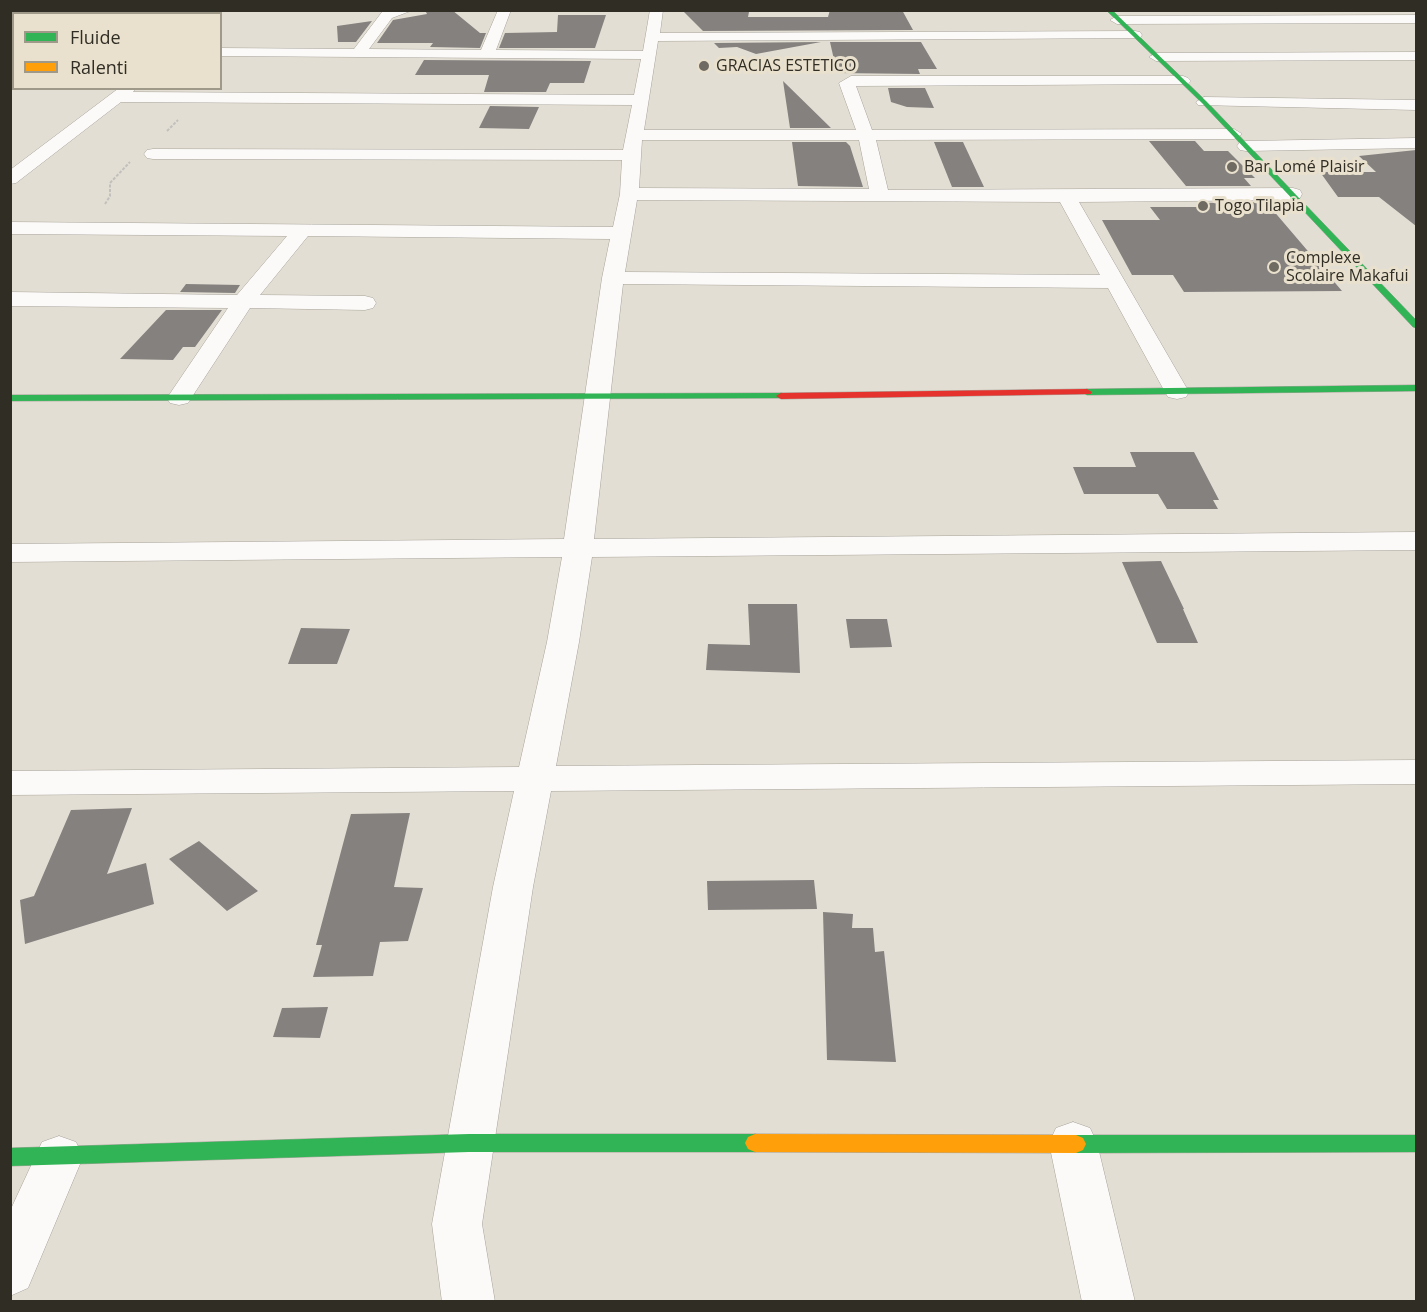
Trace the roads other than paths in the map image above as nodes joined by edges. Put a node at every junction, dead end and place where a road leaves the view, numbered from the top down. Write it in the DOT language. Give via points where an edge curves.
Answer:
graph roads {
  1 [pos="407,10"];
  2 [pos="505,10"];
  3 [pos="1346,10"];
  4 [pos="1113,15"];
  5 [pos="820,19"];
  6 [pos="963,19"];
  7 [pos="1359,19"];
  8 [pos="1416,19"];
  9 [pos="1378,32"];
  10 [pos="654,34"];
  11 [pos="826,35"];
  12 [pos="1134,35"];
  13 [pos="972,36"];
  14 [pos="1396,44"];
  15 [pos="222,52"];
  16 [pos="359,52"];
  17 [pos="487,53"];
  18 [pos="1416,56"];
  19 [pos="1156,57"];
  20 [pos="1183,81"];
  21 [pos="123,93"];
  22 [pos="642,100"];
  23 [pos="1204,102"];
  24 [pos="1416,105"];
  25 [pos="866,135"];
  26 [pos="1240,140"];
  27 [pos="1416,144"];
  28 [pos="633,145"];
  29 [pos="153,154"];
  30 [pos="10,179"];
  31 [pos="629,194"];
  32 [pos="1293,194"];
  33 [pos="880,196"];
  34 [pos="1066,196"];
  35 [pos="10,228"];
  36 [pos="302,231"];
  37 [pos="623,232"];
  38 [pos="613,278"];
  39 [pos="1115,282"];
  40 [pos="10,299"];
  41 [pos="243,302"];
  42 [pos="365,303"];
  43 [pos="1413,317"];
  44 [pos="1416,388"];
  45 [pos="1177,392"];
  46 [pos="10,398"];
  47 [pos="179,398"];
  48 [pos="596,398"];
  49 [pos="1416,541"];
  50 [pos="578,548"];
  51 [pos="10,553"];
  52 [pos="1416,772"];
  53 [pos="536,777"];
  54 [pos="10,783"];
  55 [pos="468,1143"];
  56 [pos="1073,1143"];
  57 [pos="1416,1144"];
  58 [pos="59,1156"];
  59 [pos="10,1157"];
  60 [pos="10,1272"];
  61 [pos="469,1302"];
  62 [pos="1109,1302"];
  1 -- 16 [label="street" via="387,15"];
  2 -- 17 [label="street"];
  3 -- 7 [label="street"];
  4 -- 7 [label="street"];
  4 -- 12 [label="street"];
  5 -- 11 [label="street"];
  6 -- 13 [label="street"];
  7 -- 8 [label="street"];
  7 -- 9 [label="street"];
  10 -- 11 [label="street"];
  10 -- 17 [label="street"];
  10 -- 22 [label="street"];
  11 -- 13 [label="street"];
  12 -- 13 [label="street"];
  12 -- 19 [label="street"];
  14 -- 18 [label="street"];
  15 -- 16 [label="street"];
  16 -- 17 [label="street"];
  18 -- 19 [label="street"];
  19 -- 20 [label="street"];
  20 -- 23 [label="street"];
  20 -- 25 [label="street" via="851,81 847,83"];
  21 -- 22 [label="street"];
  21 -- 30 [label="street"];
  22 -- 28 [label="street"];
  23 -- 24 [label="street"];
  23 -- 26 [label="street"];
  25 -- 26 [label="street"];
  25 -- 28 [label="street"];
  25 -- 33 [label="street"];
  26 -- 27 [label="street"];
  26 -- 32 [label="street"];
  28 -- 29 [label="street"];
  28 -- 31 [label="street"];
  31 -- 33 [label="street"];
  31 -- 37 [label="street"];
  32 -- 34 [label="street"];
  32 -- 43 [label="street"];
  33 -- 34 [label="street"];
  34 -- 39 [label="street"];
  35 -- 36 [label="street"];
  36 -- 37 [label="street"];
  36 -- 41 [label="street"];
  37 -- 38 [label="street"];
  38 -- 39 [label="street"];
  38 -- 48 [label="street"];
  39 -- 45 [label="street"];
  40 -- 41 [label="street"];
  41 -- 42 [label="street"];
  41 -- 47 [label="street"];
  44 -- 45 [label="street"];
  45 -- 48 [label="street"];
  46 -- 47 [label="street"];
  47 -- 48 [label="street"];
  48 -- 50 [label="street"];
  49 -- 50 [label="street"];
  50 -- 51 [label="street"];
  50 -- 53 [label="street"];
  52 -- 53 [label="street"];
  53 -- 54 [label="street"];
  53 -- 55 [label="street"];
  55 -- 56 [label="street"];
  55 -- 58 [label="street"];
  55 -- 61 [label="street" via="458,1224"];
  56 -- 57 [label="street"];
  56 -- 62 [label="street"];
  58 -- 59 [label="street"];
  58 -- 60 [label="street"];
}
